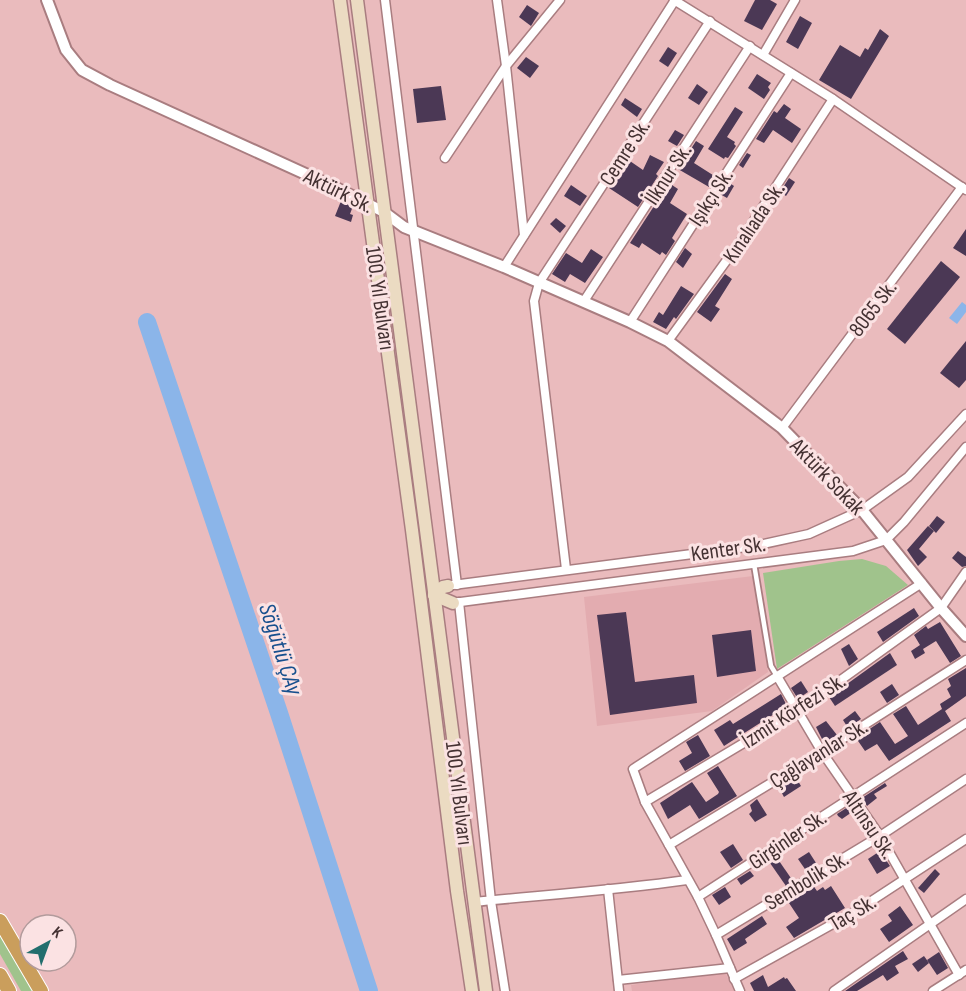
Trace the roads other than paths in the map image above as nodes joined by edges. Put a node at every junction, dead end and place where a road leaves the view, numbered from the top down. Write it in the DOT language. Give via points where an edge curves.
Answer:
graph roads {
  1 [pos="47,0"];
  2 [pos="340,0"];
  3 [pos="357,0"];
  4 [pos="385,0"];
  5 [pos="497,0"];
  6 [pos="560,0"];
  7 [pos="675,0"];
  8 [pos="795,0"];
  9 [pos="710,21"];
  10 [pos="750,46"];
  11 [pos="763,55"];
  12 [pos="506,66"];
  13 [pos="791,73"];
  14 [pos="833,99"];
  15 [pos="445,158"];
  16 [pos="964,189"];
  17 [pos="368,204"];
  18 [pos="384,212"];
  19 [pos="414,231"];
  20 [pos="524,236"];
  21 [pos="504,267"];
  22 [pos="539,283"];
  23 [pos="584,302"];
  24 [pos="630,322"];
  25 [pos="668,341"];
  26 [pos="966,414"];
  27 [pos="782,428"];
  28 [pos="966,447"];
  29 [pos="862,510"];
  30 [pos="886,540"];
  31 [pos="754,564"];
  32 [pos="566,570"];
  33 [pos="966,572"];
  34 [pos="922,583"];
  35 [pos="453,585"];
  36 [pos="434,595"];
  37 [pos="420,596"];
  38 [pos="456,603"];
  39 [pos="941,608"];
  40 [pos="966,636"];
  41 [pos="966,660"];
  42 [pos="777,676"];
  43 [pos="799,710"];
  44 [pos="966,723"];
  45 [pos="822,752"];
  46 [pos="966,778"];
  47 [pos="851,796"];
  48 [pos="645,802"];
  49 [pos="880,836"];
  50 [pos="966,839"];
  51 [pos="669,845"];
  52 [pos="906,878"];
  53 [pos="687,880"];
  54 [pos="608,889"];
  55 [pos="698,897"];
  56 [pos="966,899"];
  57 [pos="474,902"];
  58 [pos="491,902"];
  59 [pos="2,924"];
  60 [pos="931,924"];
  61 [pos="716,935"];
  62 [pos="730,968"];
  63 [pos="962,972"];
  64 [pos="0,975"];
  65 [pos="734,979"];
  66 [pos="618,980"];
  67 [pos="9,991"];
  68 [pos="41,991"];
  69 [pos="472,991"];
  70 [pos="486,991"];
  71 [pos="505,991"];
  72 [pos="619,991"];
  73 [pos="740,991"];
  74 [pos="834,991"];
  75 [pos="933,991"];
  1 -- 17 [label="street, Aktürk Sk." via="66,50 82,70"];
  2 -- 17 [label="main road, 100. Yıl Bulvarı"];
  3 -- 18 [label="main road, 100. Yıl Bulvarı"];
  4 -- 19 [label="street"];
  5 -- 12 [label="street"];
  6 -- 12 [label="street"];
  7 -- 9 [label="street"];
  7 -- 20 [label="street"];
  8 -- 11 [label="street"];
  9 -- 10 [label="street"];
  9 -- 22 [label="street, Cemre Sk."];
  10 -- 11 [label="street"];
  10 -- 23 [label="street, İlknur Sk."];
  11 -- 13 [label="street"];
  12 -- 15 [label="street"];
  12 -- 20 [label="street"];
  13 -- 14 [label="street"];
  13 -- 24 [label="street, Işıkçı Sk."];
  14 -- 16 [label="street"];
  14 -- 25 [label="street, Kınalıada Sk." via="740,242"];
  16 -- 27 [label="street, 8065 Sk."];
  17 -- 18 [label="street, Aktürk Sk."];
  17 -- 37 [label="main road, 100. Yıl Bulvarı"];
  18 -- 19 [label="street, Aktürk Sk."];
  18 -- 36 [label="main road, 100. Yıl Bulvarı"];
  19 -- 21 [label="street, Aktürk Sk."];
  19 -- 35 [label="street"];
  20 -- 21 [label="street"];
  21 -- 22 [label="street, Aktürk Sk."];
  22 -- 23 [label="street, Aktürk Sk."];
  22 -- 32 [label="street" via="534,301"];
  23 -- 24 [label="street, Aktürk Sk."];
  24 -- 25 [label="street, Aktürk Sk."];
  25 -- 27 [label="street, Aktürk Sokak"];
  26 -- 29 [label="street, Kenter Sk." via="908,477"];
  27 -- 29 [label="street, Aktürk Sokak"];
  28 -- 30 [label="street, Kenter Sk."];
  29 -- 30 [label="street, Aktürk Sokak"];
  29 -- 32 [label="street, Kenter Sk." via="809,534 754,546"];
  30 -- 31 [label="street, Kenter Sk." via="853,551"];
  30 -- 34 [label="street, Aktürk Sokak"];
  31 -- 38 [label="street, Kenter Sk."];
  31 -- 42 [label="lane" via="771,666"];
  32 -- 35 [label="street, Kenter Sk."];
  33 -- 39 [label="street, İzmit Körfezi Sk."];
  34 -- 39 [label="street, Aktürk Sokak"];
  34 -- 42 [label="street"];
  35 -- 36 [label="main road"];
  36 -- 37 [label="main road"];
  36 -- 38 [label="main road"];
  36 -- 57 [label="main road, 100. Yıl Bulvarı"];
  37 -- 69 [label="main road, 100. Yıl Bulvarı"];
  38 -- 58 [label="street"];
  39 -- 40 [label="street, Aktürk Sokak"];
  39 -- 43 [label="street, İzmit Körfezi Sk."];
  41 -- 45 [label="street, Çağlayanlar Sk."];
  42 -- 43 [label="street, Altınsu Sk."];
  42 -- 48 [label="street" via="633,769"];
  43 -- 45 [label="street, Altınsu Sk."];
  43 -- 48 [label="street, İzmit Körfezi Sk."];
  44 -- 47 [label="street, Girginler Sk."];
  45 -- 47 [label="street, Altınsu Sk."];
  45 -- 51 [label="street, Çağlayanlar Sk."];
  46 -- 49 [label="street, Sembolik Sk."];
  47 -- 49 [label="street, Altınsu Sk."];
  47 -- 55 [label="street, Girginler Sk."];
  48 -- 51 [label="street"];
  49 -- 52 [label="street, Altınsu Sk."];
  49 -- 61 [label="street, Sembolik Sk."];
  50 -- 52 [label="street, Taç Sk."];
  51 -- 53 [label="street"];
  52 -- 60 [label="street, Altınsu Sk."];
  52 -- 65 [label="street, Taç Sk."];
  53 -- 54 [label="street"];
  53 -- 55 [label="street"];
  54 -- 58 [label="street"];
  54 -- 66 [label="street"];
  55 -- 61 [label="street"];
  56 -- 60 [label="street"];
  57 -- 58 [label="street"];
  57 -- 70 [label="main road, 100. Yıl Bulvarı"];
  58 -- 71 [label="street"];
  59 -- 68 [label="highway"];
  60 -- 63 [label="street, Altınsu Sk."];
  60 -- 74 [label="street"];
  61 -- 62 [label="street"];
  62 -- 65 [label="street"];
  62 -- 66 [label="street"];
  63 -- 75 [label="street"];
  64 -- 67 [label="highway"];
  65 -- 73 [label="street"];
  66 -- 72 [label="street"];
}
